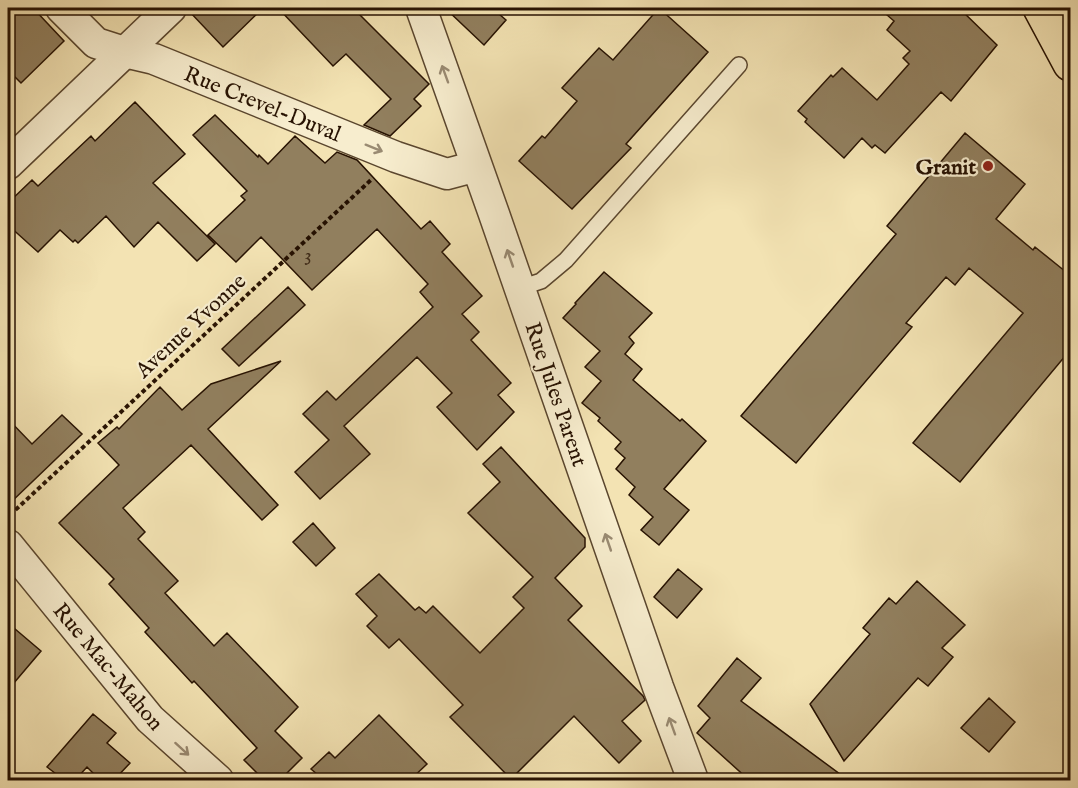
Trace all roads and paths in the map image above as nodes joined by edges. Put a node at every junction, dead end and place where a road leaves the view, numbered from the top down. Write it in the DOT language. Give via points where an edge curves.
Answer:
graph roads {
  1 [pos="61,8"];
  2 [pos="171,8"];
  3 [pos="421,8"];
  4 [pos="1040,8"];
  5 [pos="124,52"];
  6 [pos="1071,64"];
  7 [pos="739,65"];
  8 [pos="396,157"];
  9 [pos="8,164"];
  10 [pos="477,166"];
  11 [pos="520,288"];
  12 [pos="8,518"];
  13 [pos="8,545"];
  14 [pos="218,780"];
  15 [pos="693,780"];
  1 -- 5 [label="street, Rue Crevel-Duval" via="96,43"];
  2 -- 5 [label="street"];
  10 -- 3 [label="street, Rue Jules Parent, one-way"];
  4 -- 6 [label="main road"];
  5 -- 8 [label="street, Rue Crevel-Duval, one-way" via="154,59"];
  5 -- 9 [label="street"];
  7 -- 11 [label="lane" via="566,260 541,281"];
  8 -- 10 [label="street, Rue Crevel-Duval" via="447,174"];
  8 -- 12 [label="path, Avenue Yvonne"];
  11 -- 10 [label="street, Rue Jules Parent, one-way"];
  15 -- 11 [label="street, Rue Jules Parent, one-way"];
  13 -- 14 [label="street, Rue Mac-Mahon, one-way" via="150,719"];
}
